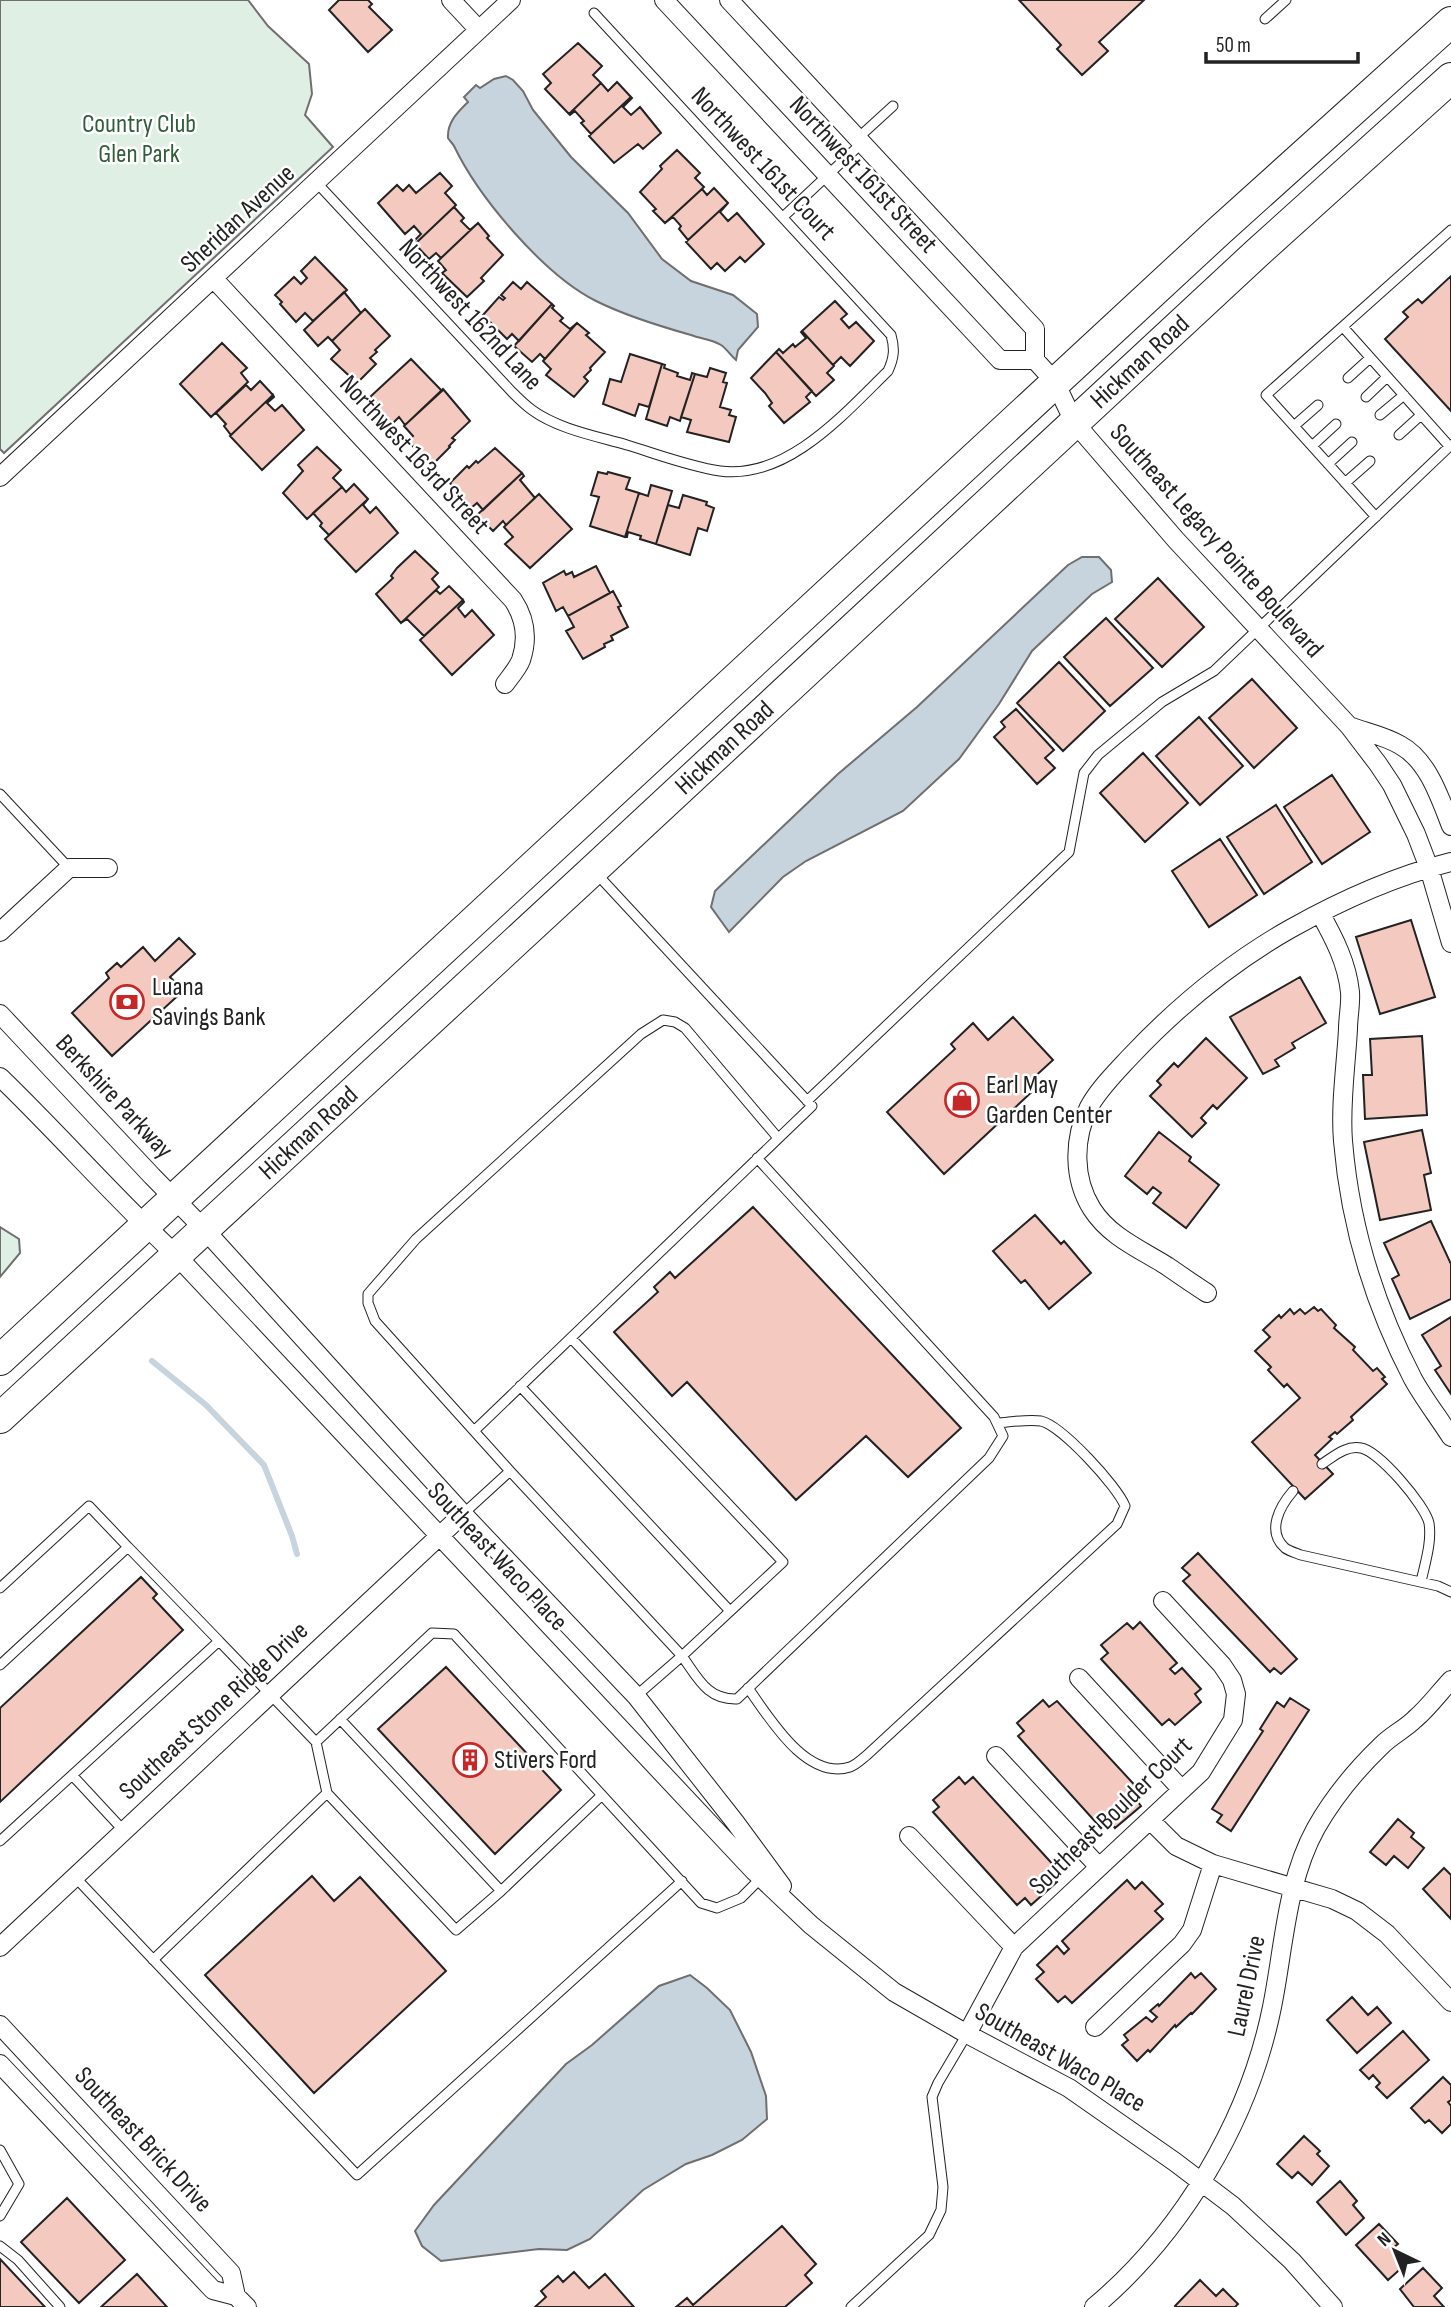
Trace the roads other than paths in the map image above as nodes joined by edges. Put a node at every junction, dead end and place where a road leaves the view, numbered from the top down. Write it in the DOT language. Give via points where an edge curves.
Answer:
graph roads {
  1 [pos="451,0"];
  2 [pos="511,0"];
  3 [pos="664,0"];
  4 [pos="729,0"];
  5 [pos="1286,0"];
  6 [pos="594,13"];
  7 [pos="1265,19"];
  8 [pos="1451,22"];
  9 [pos="479,30"];
  10 [pos="1451,78"];
  11 [pos="893,106"];
  12 [pos="860,141"];
  13 [pos="827,175"];
  14 [pos="316,182"];
  15 [pos="783,217"];
  16 [pos="1451,230"];
  17 [pos="213,278"];
  18 [pos="1343,327"];
  19 [pos="894,346"];
  20 [pos="1370,358"];
  21 [pos="1035,360"];
  22 [pos="1387,377"];
  23 [pos="1348,378"];
  24 [pos="1055,382"];
  25 [pos="1404,395"];
  26 [pos="1366,397"];
  27 [pos="1318,405"];
  28 [pos="1380,415"];
  29 [pos="1421,415"];
  30 [pos="1074,422"];
  31 [pos="1336,424"];
  32 [pos="1294,426"];
  33 [pos="1399,435"];
  34 [pos="1352,442"];
  35 [pos="1312,446"];
  36 [pos="1450,446"];
  37 [pos="1370,461"];
  38 [pos="1328,464"];
  39 [pos="0,477"];
  40 [pos="1345,483"];
  41 [pos="1376,517"];
  42 [pos="1259,631"];
  43 [pos="505,684"];
  44 [pos="1349,726"];
  45 [pos="0,794"];
  46 [pos="1451,827"];
  47 [pos="1451,862"];
  48 [pos="108,867"];
  49 [pos="1429,867"];
  50 [pos="69,868"];
  51 [pos="593,870"];
  52 [pos="1320,913"];
  53 [pos="0,932"];
  54 [pos="1451,943"];
  55 [pos="0,1014"];
  56 [pos="0,1077"];
  57 [pos="807,1101"];
  58 [pos="778,1138"];
  59 [pos="757,1158"];
  60 [pos="190,1214"];
  61 [pos="145,1226"];
  62 [pos="176,1255"];
  63 [pos="1207,1293"];
  64 [pos="571,1338"];
  65 [pos="0,1360"];
  66 [pos="520,1387"];
  67 [pos="0,1418"];
  68 [pos="997,1423"];
  69 [pos="474,1432"];
  70 [pos="1451,1437"];
  71 [pos="1322,1464"];
  72 [pos="510,1471"];
  73 [pos="1293,1491"];
  74 [pos="463,1514"];
  75 [pos="440,1535"];
  76 [pos="128,1547"];
  77 [pos="1421,1582"];
  78 [pos="0,1588"];
  79 [pos="1451,1592"];
  80 [pos="1163,1601"];
  81 [pos="730,1611"];
  82 [pos="219,1641"];
  83 [pos="682,1656"];
  84 [pos="0,1665"];
  85 [pos="1079,1678"];
  86 [pos="1451,1680"];
  87 [pos="748,1688"];
  88 [pos="270,1695"];
  89 [pos="636,1696"];
  90 [pos="340,1719"];
  91 [pos="316,1742"];
  92 [pos="996,1756"];
  93 [pos="72,1775"];
  94 [pos="1182,1790"];
  95 [pos="327,1793"];
  96 [pos="602,1796"];
  97 [pos="1150,1820"];
  98 [pos="124,1831"];
  99 [pos="909,1836"];
  100 [pos="0,1841"];
  101 [pos="1213,1864"];
  102 [pos="1099,1867"];
  103 [pos="75,1877"];
  104 [pos="761,1878"];
  105 [pos="682,1881"];
  106 [pos="1294,1889"];
  107 [pos="501,1891"];
  108 [pos="811,1925"];
  109 [pos="0,1947"];
  110 [pos="1014,1947"];
  111 [pos="153,1960"];
  112 [pos="1451,2001"];
  113 [pos="0,2025"];
  114 [pos="1095,2027"];
  115 [pos="967,2034"];
  116 [pos="0,2064"];
  117 [pos="0,2150"];
  118 [pos="1200,2181"];
  119 [pos="0,2216"];
  120 [pos="0,2246"];
  121 [pos="241,2303"];
  122 [pos="60,2307"];
  123 [pos="851,2307"];
  124 [pos="1094,2307"];
  125 [pos="1333,2307"];
  1 -- 9 [label="street"];
  2 -- 9 [label="street, Sheridan Avenue"];
  3 -- 13 [label="street, Northwest 161st Street"];
  4 -- 12 [label="street, Northwest 161st Street"];
  5 -- 7 [label="lane"];
  6 -- 15 [label="lane, Northwest 161st Court"];
  8 -- 24 [label="highway, Hickman Road"];
  9 -- 14 [label="street, Sheridan Avenue"];
  10 -- 30 [label="highway, Hickman Road"];
  11 -- 12 [label="lane"];
  12 -- 13 [label="lane"];
  12 -- 21 [label="street, Northwest 161st Street" via="1035,329"];
  13 -- 15 [label="lane"];
  13 -- 21 [label="street, Northwest 161st Street" via="1000,360"];
  14 -- 17 [label="street, Sheridan Avenue"];
  14 -- 19 [label="lane, Northwest 162nd Lane" via="531,410 584,432 697,466 748,470 790,457 888,371"];
  15 -- 19 [label="lane, Northwest 161st Court" via="883,324"];
  16 -- 18 [label="lane"];
  17 -- 39 [label="street, Sheridan Avenue"];
  17 -- 43 [label="street, Northwest 163rd Street" via="521,611 525,628 521,661"];
  18 -- 20 [label="lane"];
  18 -- 32 [label="lane" via="1266,395"];
  20 -- 22 [label="lane"];
  20 -- 23 [label="lane"];
  21 -- 24 [label="street"];
  22 -- 25 [label="lane"];
  22 -- 26 [label="lane"];
  24 -- 30 [label="street, Southeast Legacy Pointe Boulevard"];
  24 -- 60 [label="highway, Hickman Road"];
  25 -- 28 [label="lane"];
  25 -- 29 [label="lane"];
  27 -- 32 [label="lane"];
  29 -- 33 [label="lane"];
  29 -- 36 [label="lane"];
  30 -- 42 [label="street, Southeast Legacy Pointe Boulevard"];
  30 -- 51 [label="highway, Hickman Road"];
  31 -- 35 [label="lane"];
  32 -- 35 [label="lane"];
  34 -- 38 [label="lane"];
  35 -- 38 [label="lane"];
  36 -- 41 [label="lane"];
  37 -- 40 [label="lane"];
  38 -- 40 [label="lane"];
  40 -- 41 [label="lane"];
  41 -- 42 [label="lane"];
  42 -- 44 [label="street, Southeast Legacy Pointe Boulevard"];
  42 -- 57 [label="lane" via="1214,671 1162,702 1098,755 1084,773 1069,852"];
  44 -- 46 [label="street, Southeast Legacy Pointe Boulevard" via="1398,744 1418,760"];
  44 -- 49 [label="street, Southeast Legacy Pointe Boulevard" via="1392,785"];
  45 -- 50 [label="lane"];
  47 -- 49 [label="street"];
  48 -- 50 [label="street"];
  49 -- 52 [label="street"];
  49 -- 54 [label="street, Southeast Legacy Pointe Boulevard"];
  50 -- 53 [label="street"];
  51 -- 57 [label="lane"];
  51 -- 60 [label="highway, Hickman Road"];
  52 -- 63 [label="street" via="1242,959 1151,1034 1111,1078 1082,1125 1077,1146 1083,1188 1105,1226"];
  52 -- 70 [label="street" via="1335,939 1350,994 1343,1138 1362,1254 1394,1339"];
  55 -- 60 [label="street, Berkshire Parkway"];
  56 -- 61 [label="street"];
  57 -- 58 [label="lane" via="812,1106"];
  58 -- 59 [label="lane"];
  58 -- 69 [label="lane" via="685,1028 663,1020 640,1034 416,1239 369,1294 368,1303 374,1321"];
  59 -- 64 [label="lane"];
  59 -- 68 [label="lane"];
  60 -- 61 [label="highway, Hickman Road"];
  60 -- 62 [label="highway, Hickman Road"];
  60 -- 74 [label="street, Southeast Waco Place"];
  61 -- 62 [label="street, Southeast Waco Place"];
  61 -- 65 [label="highway, Hickman Road"];
  62 -- 67 [label="highway, Hickman Road"];
  62 -- 75 [label="street, Southeast Waco Place"];
  64 -- 66 [label="lane"];
  64 -- 81 [label="lane" via="783,1562"];
  66 -- 69 [label="lane"];
  66 -- 81 [label="lane"];
  68 -- 87 [label="lane" via="1003,1436 989,1458"];
  68 -- 87 [label="lane" via="1039,1421 1064,1435 1119,1493 1125,1506 1117,1524 850,1767 830,1769 811,1762"];
  69 -- 72 [label="lane"];
  71 -- 77 [label="lane" via="1349,1448 1362,1448 1379,1458 1410,1493 1429,1523"];
  72 -- 74 [label="lane"];
  72 -- 83 [label="lane"];
  73 -- 77 [label="lane" via="1276,1518 1276,1534 1285,1548"];
  74 -- 75 [label="street, Southeast Stone Ridge Drive"];
  74 -- 89 [label="street, Southeast Waco Place"];
  75 -- 88 [label="street, Southeast Stone Ridge Drive"];
  75 -- 104 [label="street, Southeast Waco Place"];
  76 -- 78 [label="lane" via="89,1506"];
  76 -- 82 [label="lane"];
  76 -- 84 [label="lane"];
  77 -- 79 [label="lane"];
  80 -- 94 [label="street, Southeast Boulder Court" via="1222,1665 1236,1694 1233,1720 1225,1735 1201,1772"];
  81 -- 83 [label="lane"];
  82 -- 88 [label="lane"];
  82 -- 93 [label="lane"];
  83 -- 87 [label="lane" via="712,1695 737,1699"];
  83 -- 89 [label="lane"];
  85 -- 94 [label="street"];
  86 -- 106 [label="street, Laurel Drive" via="1416,1719 1383,1744 1333,1802 1315,1829"];
  88 -- 91 [label="lane"];
  88 -- 98 [label="street, Southeast Stone Ridge Drive"];
  89 -- 108 [label="street, Southeast Waco Place"];
  90 -- 91 [label="lane"];
  90 -- 96 [label="lane" via="432,1633 454,1634"];
  90 -- 107 [label="lane"];
  91 -- 95 [label="lane"];
  92 -- 102 [label="street"];
  93 -- 98 [label="lane"];
  93 -- 100 [label="lane"];
  94 -- 97 [label="street, Southeast Boulder Court"];
  95 -- 107 [label="lane" via="456,1930"];
  95 -- 111 [label="lane"];
  96 -- 105 [label="lane"];
  96 -- 107 [label="lane"];
  97 -- 101 [label="street" via="1176,1846"];
  97 -- 102 [label="street, Southeast Boulder Court"];
  98 -- 103 [label="street, Southeast Stone Ridge Drive"];
  99 -- 110 [label="street"];
  101 -- 106 [label="street"];
  101 -- 114 [label="street" via="1192,1930 1182,1944"];
  102 -- 110 [label="street, Southeast Boulder Court"];
  103 -- 109 [label="street, Southeast Stone Ridge Drive"];
  103 -- 111 [label="lane"];
  104 -- 105 [label="lane" via="741,1898 718,1908 701,1903"];
  104 -- 108 [label="street, Southeast Waco Place"];
  105 -- 111 [label="lane" via="357,2175"];
  106 -- 112 [label="street" via="1357,1911 1387,1934"];
  106 -- 118 [label="street, Laurel Drive" via="1266,2036 1231,2126"];
  108 -- 115 [label="street, Southeast Waco Place" via="894,1992"];
  110 -- 115 [label="street, Southeast Boulder Court"];
  113 -- 121 [label="street, Southeast Brick Drive" via="231,2273"];
  115 -- 118 [label="street, Southeast Waco Place" via="1069,2088"];
  115 -- 123 [label="lane" via="932,2097 942,2210 929,2235"];
  116 -- 121 [label="street, Southeast Brick Drive" via="213,2290"];
  117 -- 119 [label="lane" via="19,2184"];
  118 -- 124 [label="street, Laurel Drive" via="1157,2243"];
  118 -- 125 [label="street, Southeast Waco Place" via="1233,2206"];
  120 -- 122 [label="lane"];
}
